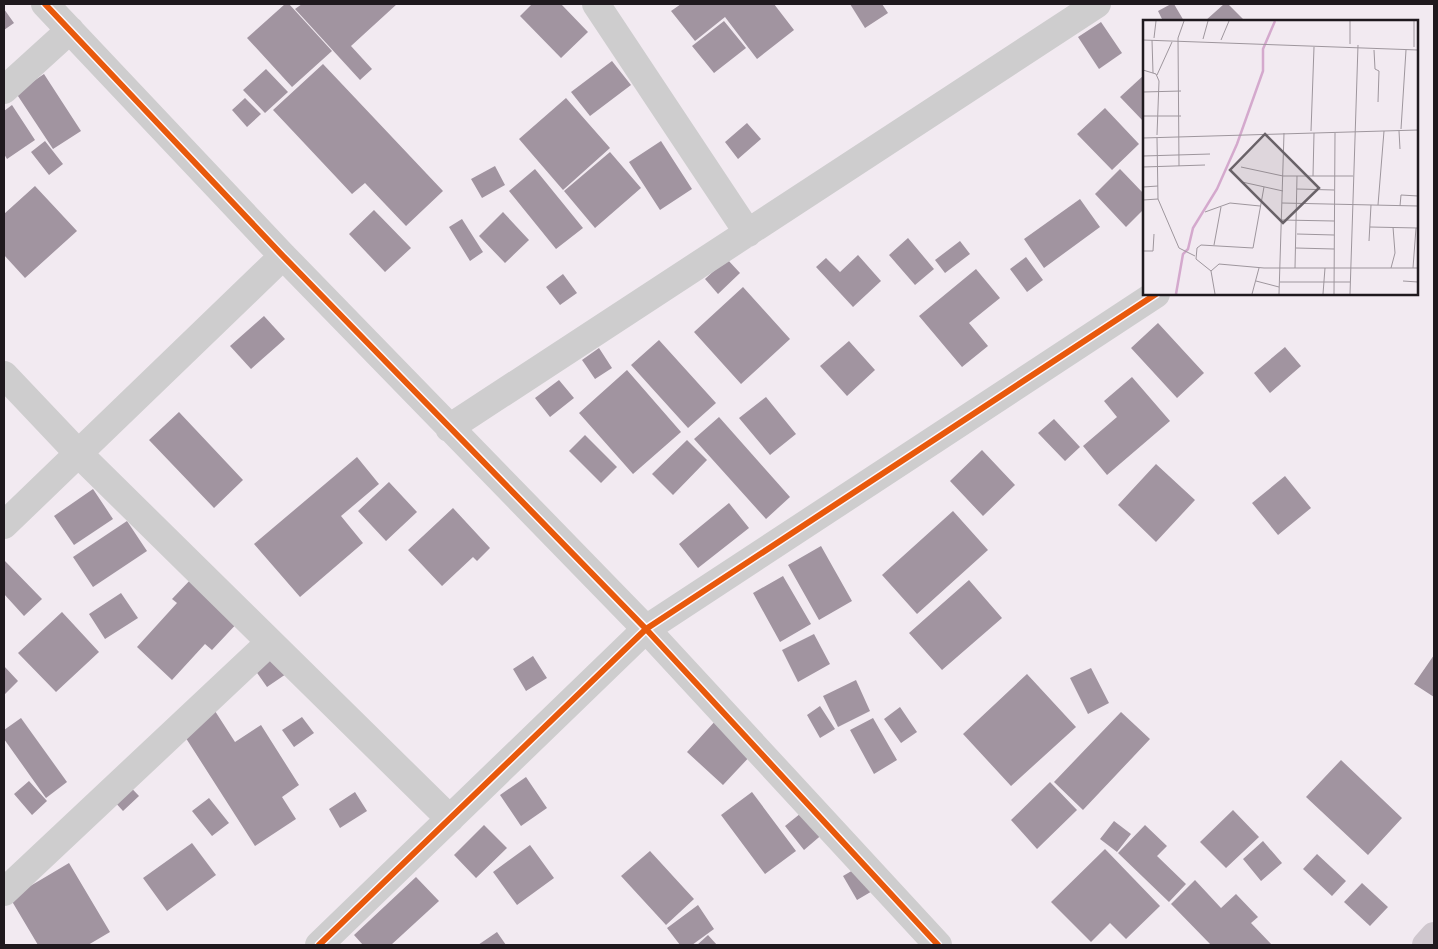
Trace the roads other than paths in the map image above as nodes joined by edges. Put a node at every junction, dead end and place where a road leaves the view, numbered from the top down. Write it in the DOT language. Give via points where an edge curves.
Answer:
graph roads {
  1 [pos="45,4"];
  2 [pos="596,4"];
  3 [pos="1097,4"];
  4 [pos="70,30"];
  5 [pos="4,90"];
  6 [pos="748,234"];
  7 [pos="283,256"];
  8 [pos="1154,295"];
  9 [pos="4,375"];
  10 [pos="449,428"];
  11 [pos="78,453"];
  12 [pos="4,525"];
  13 [pos="646,629"];
  14 [pos="270,642"];
  15 [pos="450,819"];
  16 [pos="4,892"];
  17 [pos="1434,936"];
  18 [pos="319,945"];
  19 [pos="938,945"];
  20 [pos="1426,945"];
  1 -- 4 [label="street"];
  2 -- 6 [label="street"];
  3 -- 6 [label="street"];
  4 -- 5 [label="street"];
  4 -- 7 [label="street"];
  6 -- 10 [label="street"];
  7 -- 10 [label="street"];
  7 -- 11 [label="street"];
  8 -- 13 [label="street"];
  9 -- 11 [label="street"];
  10 -- 13 [label="street"];
  11 -- 12 [label="street"];
  11 -- 14 [label="street"];
  13 -- 15 [label="street"];
  13 -- 19 [label="street"];
  14 -- 15 [label="street"];
  14 -- 16 [label="street"];
  15 -- 18 [label="street"];
  17 -- 20 [label="main road"];
}
